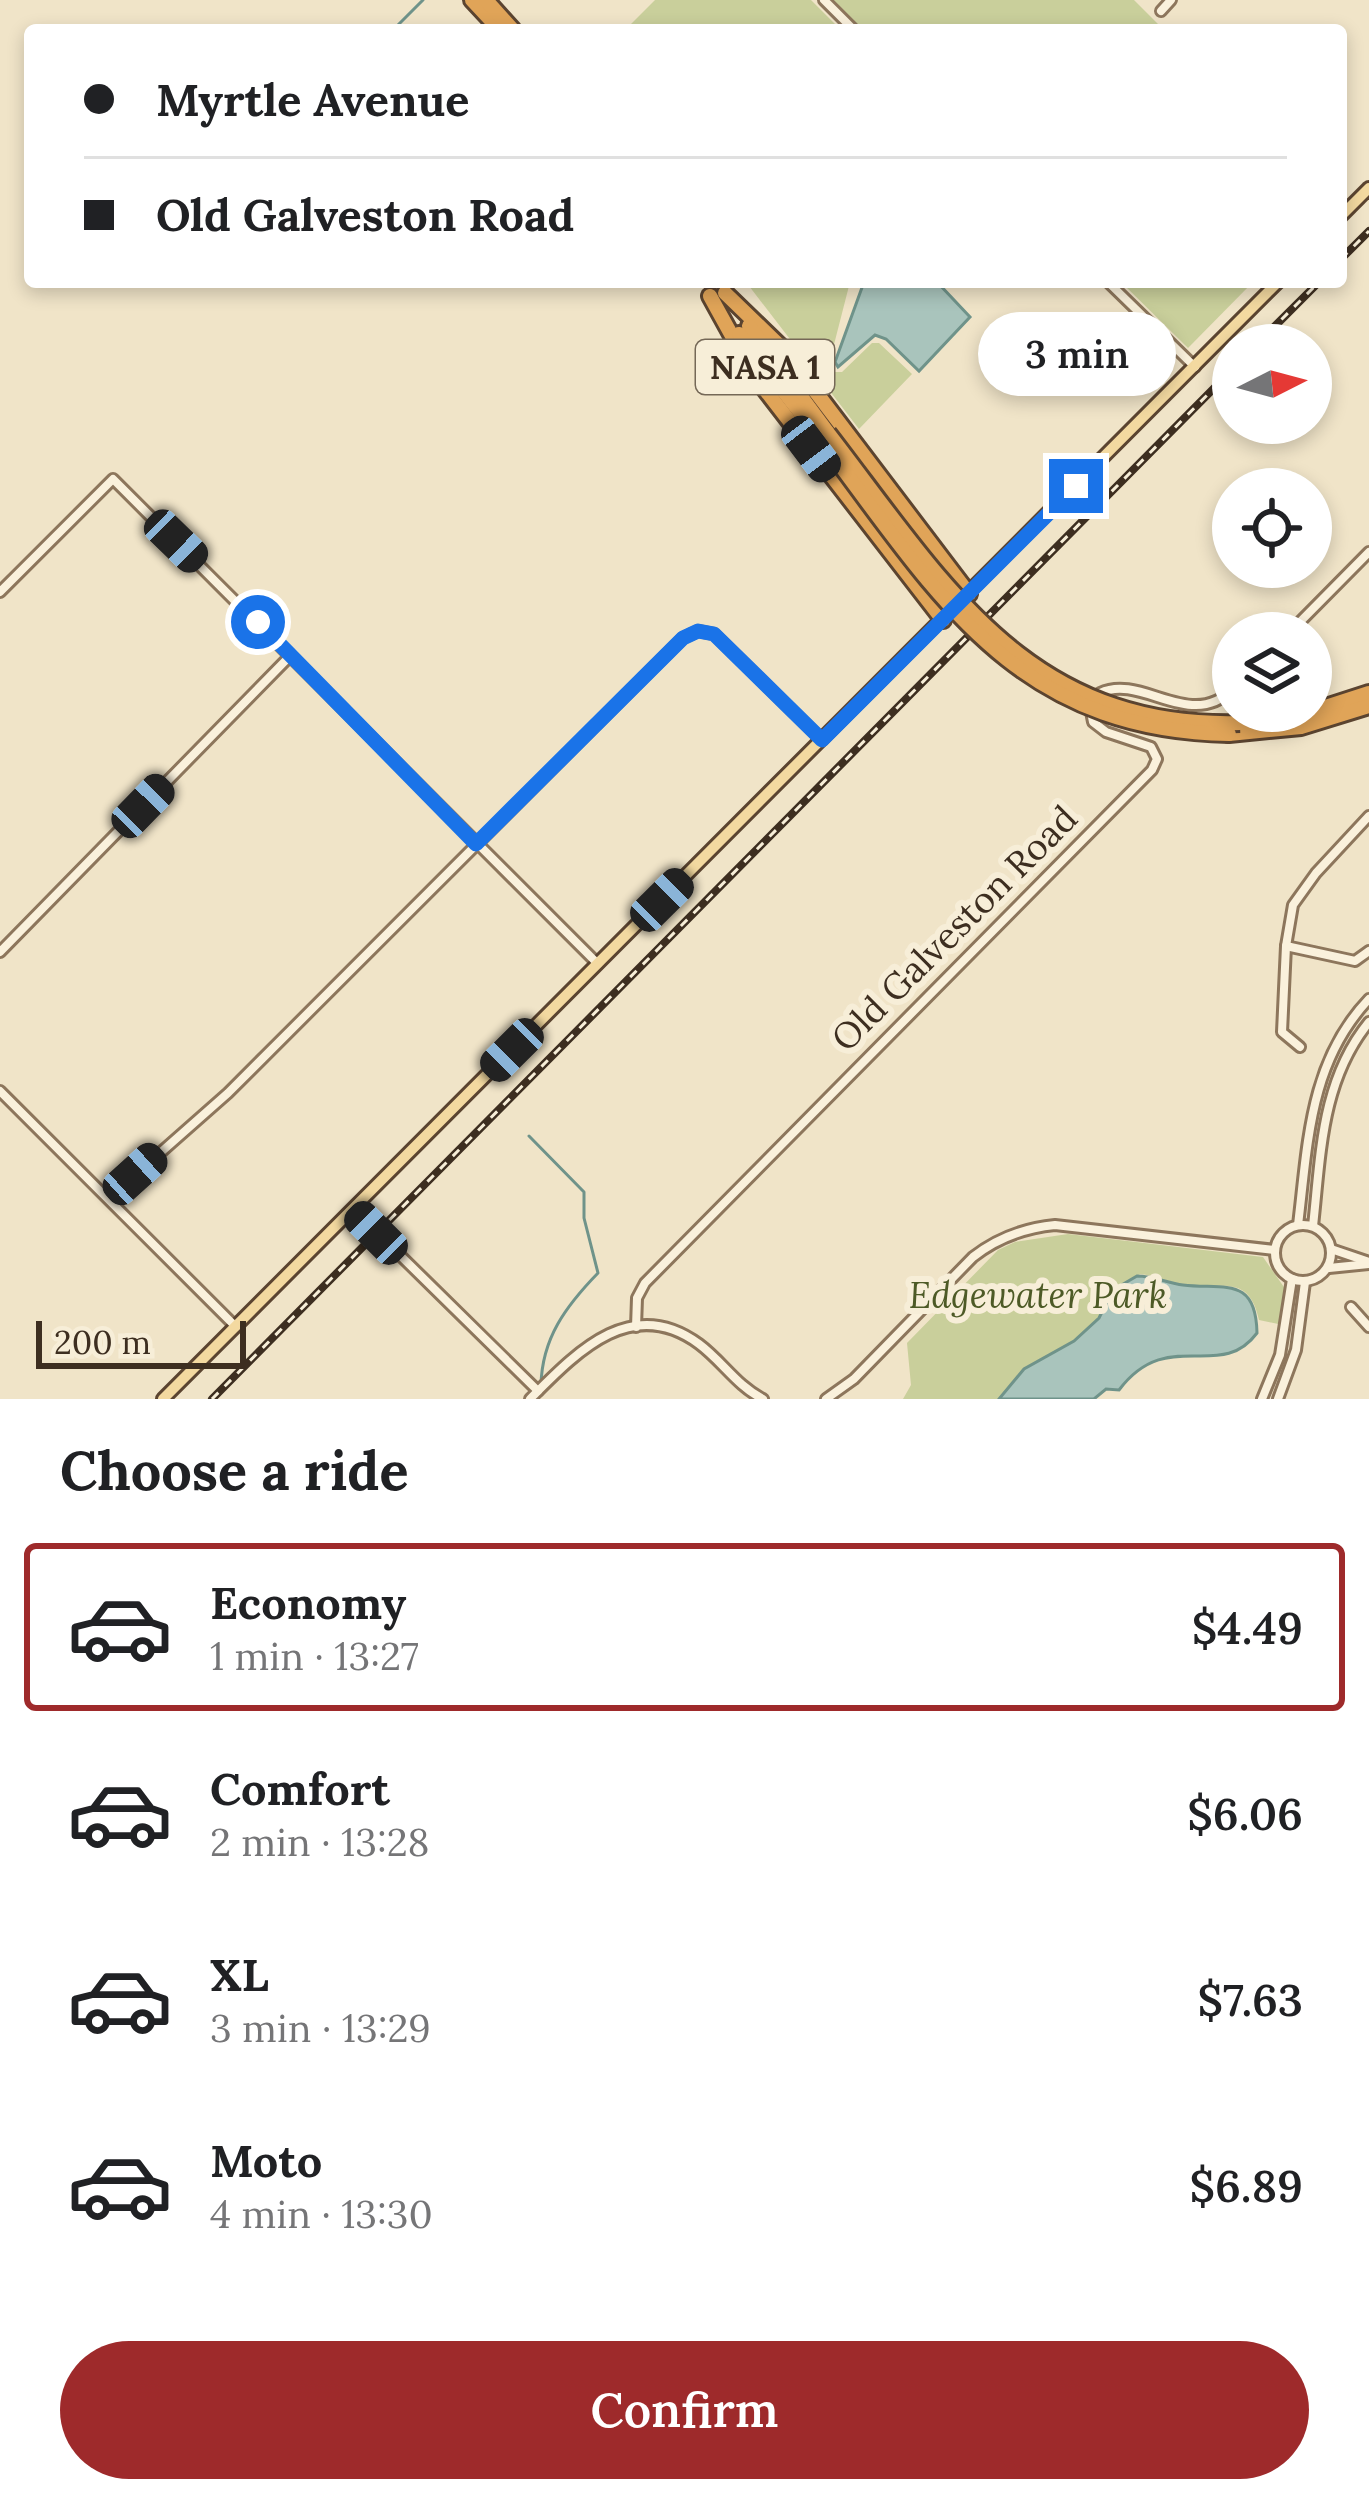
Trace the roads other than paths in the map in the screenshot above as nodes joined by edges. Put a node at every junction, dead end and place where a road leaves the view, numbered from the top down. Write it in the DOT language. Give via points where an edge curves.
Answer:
graph roads {
  1 [pos="472,0"];
  2 [pos="486,0"];
  3 [pos="824,0"];
  4 [pos="1171,0"];
  5 [pos="1161,10"];
  6 [pos="494,24"];
  7 [pos="508,24"];
  8 [pos="848,24"];
  9 [pos="1369,188"];
  10 [pos="1347,211"];
  11 [pos="1114,288"];
  12 [pos="1272,288"];
  13 [pos="717,290"];
  14 [pos="1195,368"];
  15 [pos="896,497"];
  16 [pos="868,525"];
  17 [pos="1369,552"];
  18 [pos="0,592"];
  19 [pos="969,594"];
  20 [pos="1310,612"];
  21 [pos="943,620"];
  22 [pos="290,656"];
  23 [pos="1369,693"];
  24 [pos="1212,704"];
  25 [pos="1332,705"];
  26 [pos="1369,706"];
  27 [pos="1332,717"];
  28 [pos="1212,729"];
  29 [pos="822,740"];
  30 [pos="1369,816"];
  31 [pos="476,844"];
  32 [pos="1286,946"];
  33 [pos="1369,951"];
  34 [pos="0,952"];
  35 [pos="598,964"];
  36 [pos="1369,998"];
  37 [pos="1369,1022"];
  38 [pos="1300,1047"];
  39 [pos="0,1090"];
  40 [pos="1306,1153"];
  41 [pos="1321,1154"];
  42 [pos="109,1198"];
  43 [pos="353,1209"];
  44 [pos="1298,1225"];
  45 [pos="1313,1226"];
  46 [pos="1331,1249"];
  47 [pos="1275,1250"];
  48 [pos="1369,1263"];
  49 [pos="1327,1268"];
  50 [pos="1292,1280"];
  51 [pos="1304,1282"];
  52 [pos="1351,1307"];
  53 [pos="236,1327"];
  54 [pos="636,1327"];
  55 [pos="1369,1327"];
  56 [pos="534,1395"];
  57 [pos="163,1399"];
  58 [pos="763,1399"];
  59 [pos="826,1399"];
  60 [pos="1262,1399"];
  61 [pos="1278,1399"];
  1 -- 6 [label="highway"];
  2 -- 7 [label="highway"];
  3 -- 8 [label="street"];
  4 -- 5 [label="street"];
  9 -- 10 [label="main road"];
  11 -- 14 [label="street"];
  12 -- 14 [label="main road"];
  13 -- 15 [label="highway" via="784,350"];
  13 -- 16 [label="highway" via="754,374"];
  13 -- 28 [label="highway, NASA 1, bridge" via="949,607 1006,661 1109,716 1164,730"];
  14 -- 19 [label="main road"];
  15 -- 16 [label="highway" via="888,519"];
  15 -- 19 [label="highway"];
  16 -- 21 [label="highway"];
  17 -- 20 [label="street"];
  18 -- 22 [label="street" via="113,478"];
  19 -- 21 [label="main road"];
  21 -- 29 [label="main road"];
  22 -- 31 [label="street"];
  22 -- 34 [label="street"];
  23 -- 25 [label="highway, NASA 1"];
  24 -- 54 [label="street, Old Galveston Road" via="1121,689 1100,693 1093,722 1151,747 1153,770 645,1283"];
  26 -- 27 [label="highway, NASA 1"];
  29 -- 31 [label="street" via="714,634 698,631"];
  29 -- 35 [label="main road"];
  30 -- 32 [label="street" via="1302,890"];
  31 -- 35 [label="street"];
  31 -- 42 [label="street" via="228,1093"];
  32 -- 33 [label="street" via="1359,959"];
  32 -- 38 [label="street" via="1282,1032"];
  35 -- 43 [label="main road"];
  36 -- 40 [label="street" via="1321,1074"];
  37 -- 41 [label="street" via="1336,1077"];
  39 -- 42 [label="street"];
  40 -- 41 [label="street"];
  40 -- 44 [label="street"];
  41 -- 45 [label="street"];
  42 -- 53 [label="street"];
  43 -- 53 [label="main road"];
  43 -- 56 [label="street"];
  44 -- 45 [label="street"];
  44 -- 47 [label="street"];
  45 -- 46 [label="street"];
  46 -- 48 [label="street"];
  46 -- 49 [label="street"];
  47 -- 50 [label="street"];
  47 -- 59 [label="street" via="1055,1225 1022,1231 973,1257"];
  48 -- 49 [label="street"];
  49 -- 51 [label="street"];
  50 -- 51 [label="street"];
  50 -- 60 [label="street" via="1280,1355"];
  51 -- 61 [label="street" via="1296,1350"];
  52 -- 55 [label="street"];
  53 -- 57 [label="main road"];
  54 -- 56 [label="street" via="588,1344"];
  54 -- 58 [label="street" via="687,1337"];
}
